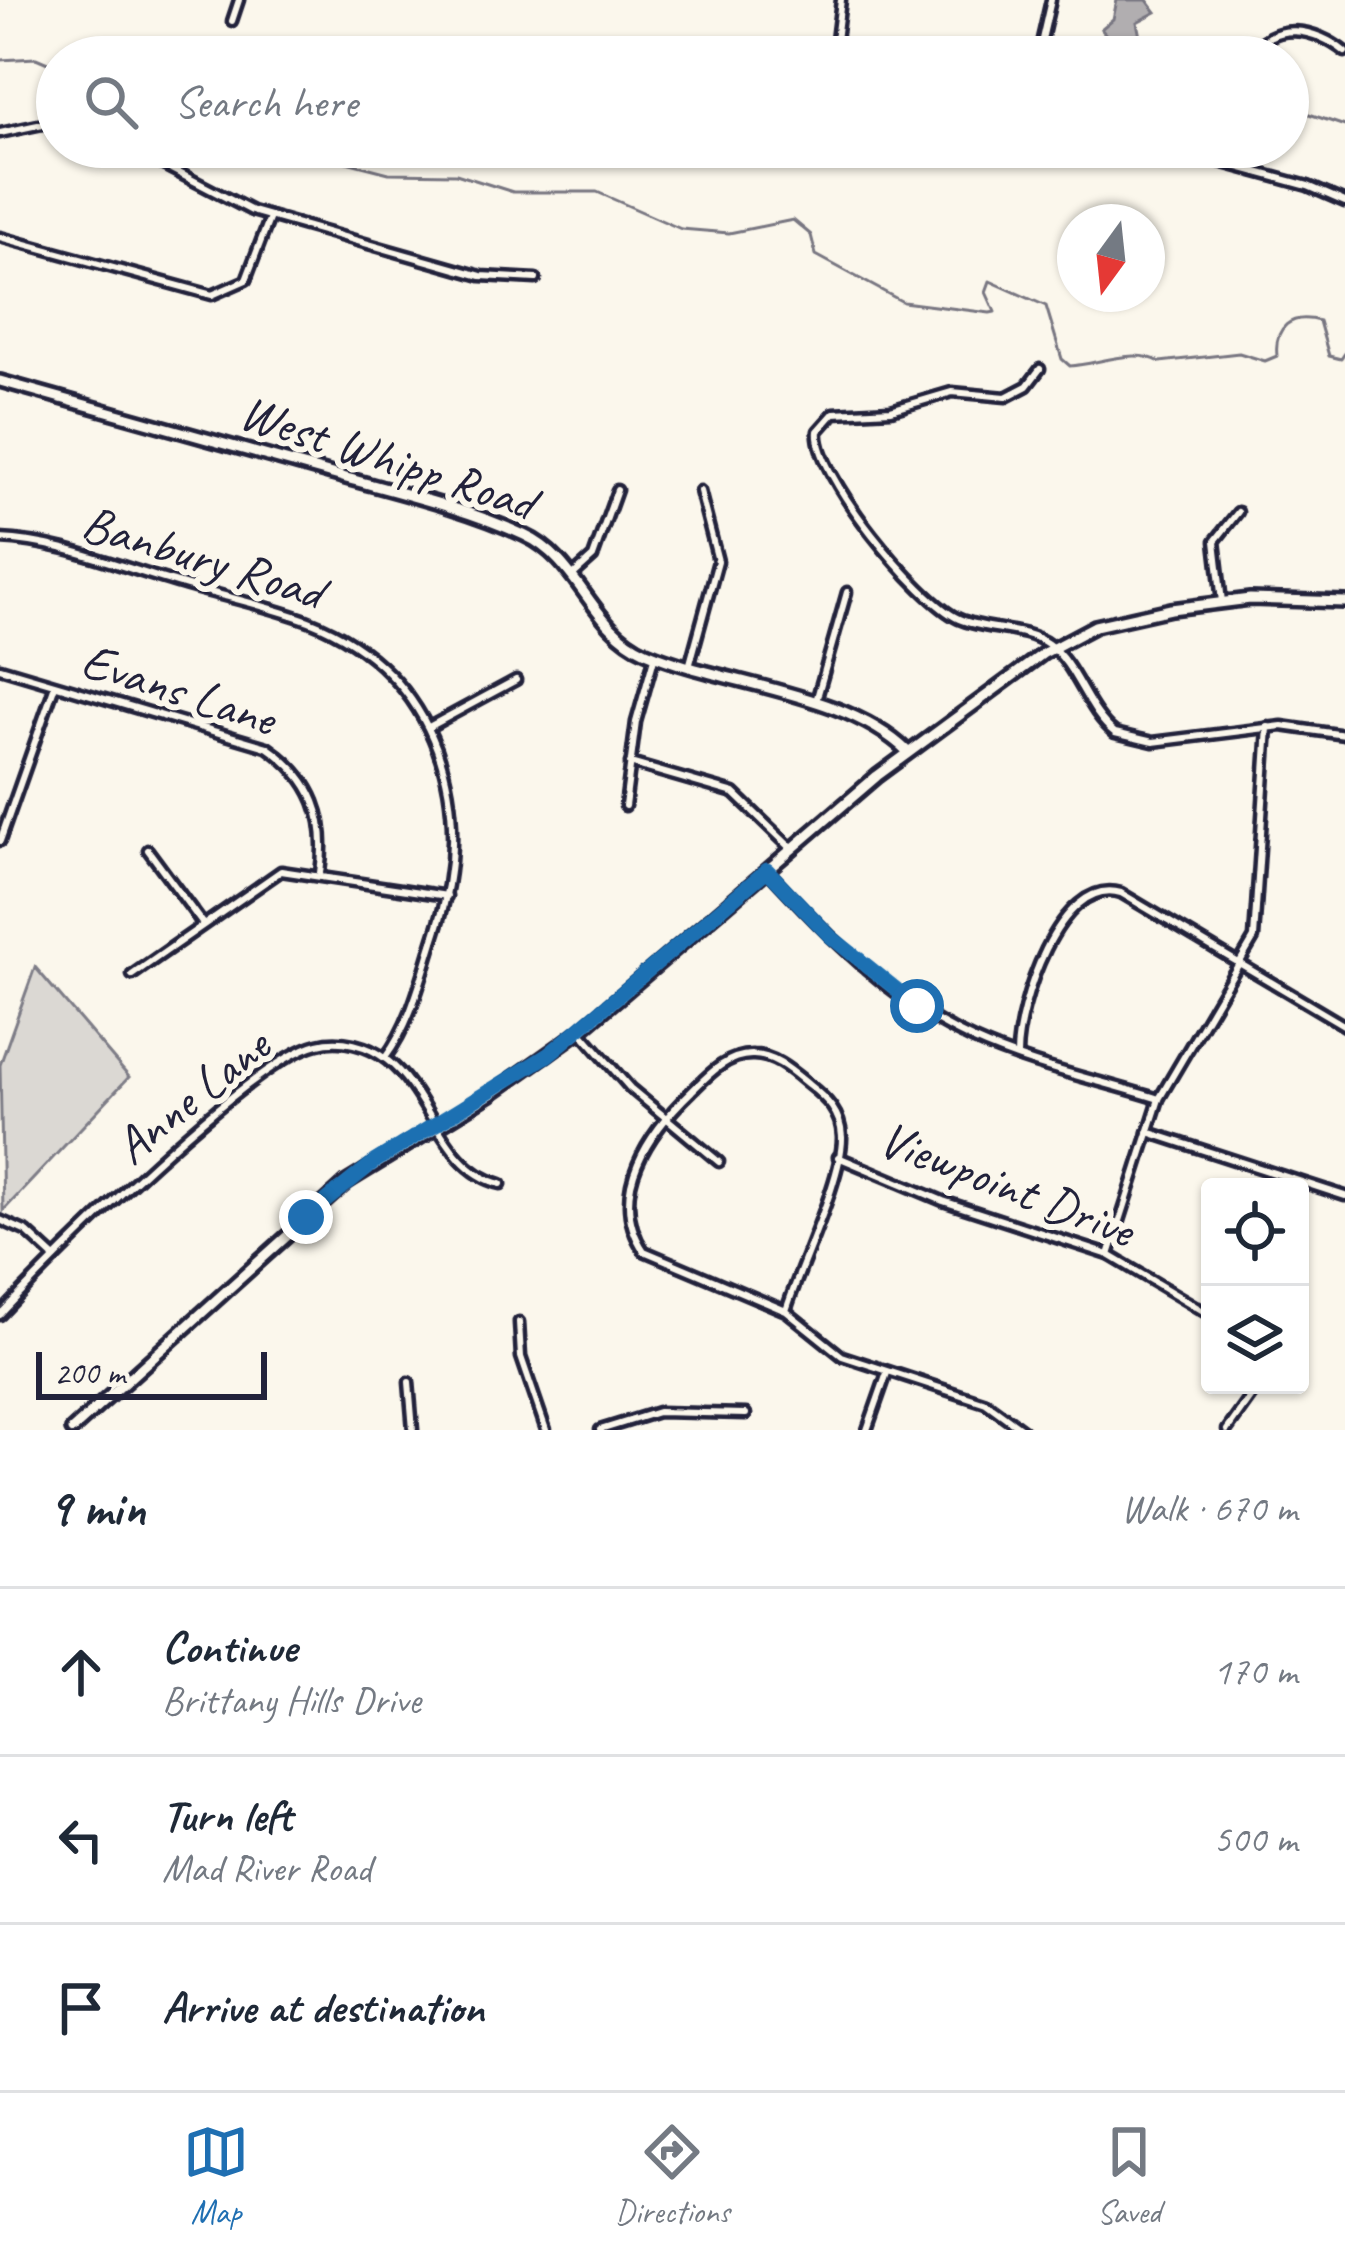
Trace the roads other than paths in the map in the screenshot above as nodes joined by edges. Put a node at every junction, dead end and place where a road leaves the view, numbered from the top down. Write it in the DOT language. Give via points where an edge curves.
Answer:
graph roads {
  1 [pos="239,0"];
  2 [pos="842,0"];
  3 [pos="1051,0"];
  4 [pos="232,21"];
  5 [pos="837,36"];
  6 [pos="1043,36"];
  7 [pos="1266,36"];
  8 [pos="1305,36"];
  9 [pos="1309,37"];
  10 [pos="1345,52"];
  11 [pos="36,125"];
  12 [pos="0,133"];
  13 [pos="166,168"];
  14 [pos="1242,168"];
  15 [pos="1345,202"];
  16 [pos="270,217"];
  17 [pos="0,237"];
  18 [pos="536,279"];
  19 [pos="1040,369"];
  20 [pos="0,381"];
  21 [pos="617,490"];
  22 [pos="700,491"];
  23 [pos="1238,512"];
  24 [pos="0,539"];
  25 [pos="573,574"];
  26 [pos="847,592"];
  27 [pos="1222,602"];
  28 [pos="1345,602"];
  29 [pos="1052,648"];
  30 [pos="655,656"];
  31 [pos="689,667"];
  32 [pos="0,668"];
  33 [pos="516,680"];
  34 [pos="55,685"];
  35 [pos="815,704"];
  36 [pos="1268,727"];
  37 [pos="429,728"];
  38 [pos="1345,735"];
  39 [pos="908,752"];
  40 [pos="630,763"];
  41 [pos="625,806"];
  42 [pos="0,842"];
  43 [pos="791,848"];
  44 [pos="148,850"];
  45 [pos="767,870"];
  46 [pos="320,873"];
  47 [pos="447,896"];
  48 [pos="202,923"];
  49 [pos="1240,964"];
  50 [pos="132,975"];
  51 [pos="1345,1026"];
  52 [pos="580,1031"];
  53 [pos="1017,1055"];
  54 [pos="385,1058"];
  55 [pos="1159,1099"];
  56 [pos="664,1118"];
  57 [pos="437,1126"];
  58 [pos="1148,1132"];
  59 [pos="838,1156"];
  60 [pos="719,1162"];
  61 [pos="501,1184"];
  62 [pos="1345,1196"];
  63 [pos="0,1220"];
  64 [pos="1109,1256"];
  65 [pos="55,1258"];
  66 [pos="1201,1310"];
  67 [pos="786,1311"];
  68 [pos="0,1315"];
  69 [pos="519,1322"];
  70 [pos="886,1372"];
  71 [pos="409,1382"];
  72 [pos="1253,1394"];
  73 [pos="746,1414"];
  74 [pos="72,1430"];
  75 [pos="413,1430"];
  76 [pos="546,1430"];
  77 [pos="601,1430"];
  78 [pos="867,1430"];
  79 [pos="1023,1430"];
  80 [pos="1227,1430"];
  1 -- 4 [label="street"];
  2 -- 5 [label="street"];
  3 -- 6 [label="street"];
  7 -- 8 [label="street"];
  9 -- 10 [label="street"];
  11 -- 12 [label="street"];
  13 -- 16 [label="street"];
  14 -- 15 [label="street"];
  16 -- 17 [label="street" via="246,280 212,295"];
  16 -- 18 [label="street" via="481,277"];
  19 -- 29 [label="street" via="1006,398 952,392 903,408 834,413 817,439 841,491 934,602 960,620"];
  20 -- 25 [label="street, West Whipp Road" via="481,518 543,545"];
  21 -- 25 [label="street" via="593,557"];
  22 -- 31 [label="street" via="718,561"];
  23 -- 27 [label="street" via="1215,541"];
  24 -- 37 [label="street, Banbury Road" via="310,622 376,661"];
  25 -- 30 [label="street, West Whipp Road" via="608,627"];
  26 -- 35 [label="street"];
  27 -- 28 [label="street"];
  27 -- 29 [label="street" via="1110,621"];
  29 -- 36 [label="street" via="1100,720 1123,737 1154,742"];
  29 -- 39 [label="street"];
  30 -- 31 [label="street, West Whipp Road"];
  30 -- 40 [label="street"];
  31 -- 35 [label="street, West Whipp Road"];
  32 -- 34 [label="street, Evans Lane"];
  33 -- 37 [label="street"];
  34 -- 42 [label="street"];
  34 -- 46 [label="street, Evans Lane" via="253,741 283,758 320,814"];
  35 -- 39 [label="street, West Whipp Road" via="879,730"];
  36 -- 38 [label="street"];
  36 -- 49 [label="street" via="1256,929"];
  37 -- 47 [label="street, Banbury Road" via="455,818"];
  39 -- 43 [label="street"];
  40 -- 41 [label="street"];
  40 -- 43 [label="street" via="734,793"];
  43 -- 45 [label="street"];
  44 -- 48 [label="street"];
  45 -- 52 [label="street"];
  45 -- 53 [label="street" via="902,995 948,1027"];
  46 -- 47 [label="street"];
  46 -- 48 [label="street" via="272,874"];
  47 -- 54 [label="street, Banbury Road" via="408,1016"];
  48 -- 50 [label="street"];
  49 -- 51 [label="street"];
  49 -- 53 [label="street" via="1121,893 1090,893 1031,980"];
  49 -- 55 [label="street"];
  52 -- 56 [label="street"];
  52 -- 57 [label="street"];
  53 -- 55 [label="street"];
  54 -- 57 [label="street"];
  54 -- 65 [label="street, Anne Lane" via="332,1042 286,1059"];
  55 -- 58 [label="street"];
  56 -- 59 [label="street" via="742,1056 773,1060 828,1101 840,1124"];
  56 -- 60 [label="street"];
  56 -- 67 [label="street" via="634,1176 638,1243 660,1262"];
  57 -- 61 [label="street" via="470,1172"];
  57 -- 74 [label="street" via="324,1201"];
  58 -- 62 [label="street"];
  58 -- 64 [label="street"];
  59 -- 64 [label="street, Viewpoint Drive"];
  59 -- 67 [label="street"];
  63 -- 65 [label="street"];
  64 -- 66 [label="street, Viewpoint Drive"];
  65 -- 68 [label="street, Anne Lane"];
  67 -- 70 [label="street" via="842,1356"];
  69 -- 76 [label="street" via="521,1357"];
  70 -- 78 [label="street"];
  70 -- 79 [label="street" via="986,1403"];
  71 -- 75 [label="street"];
  72 -- 80 [label="street"];
  73 -- 77 [label="street" via="658,1412"];
}
